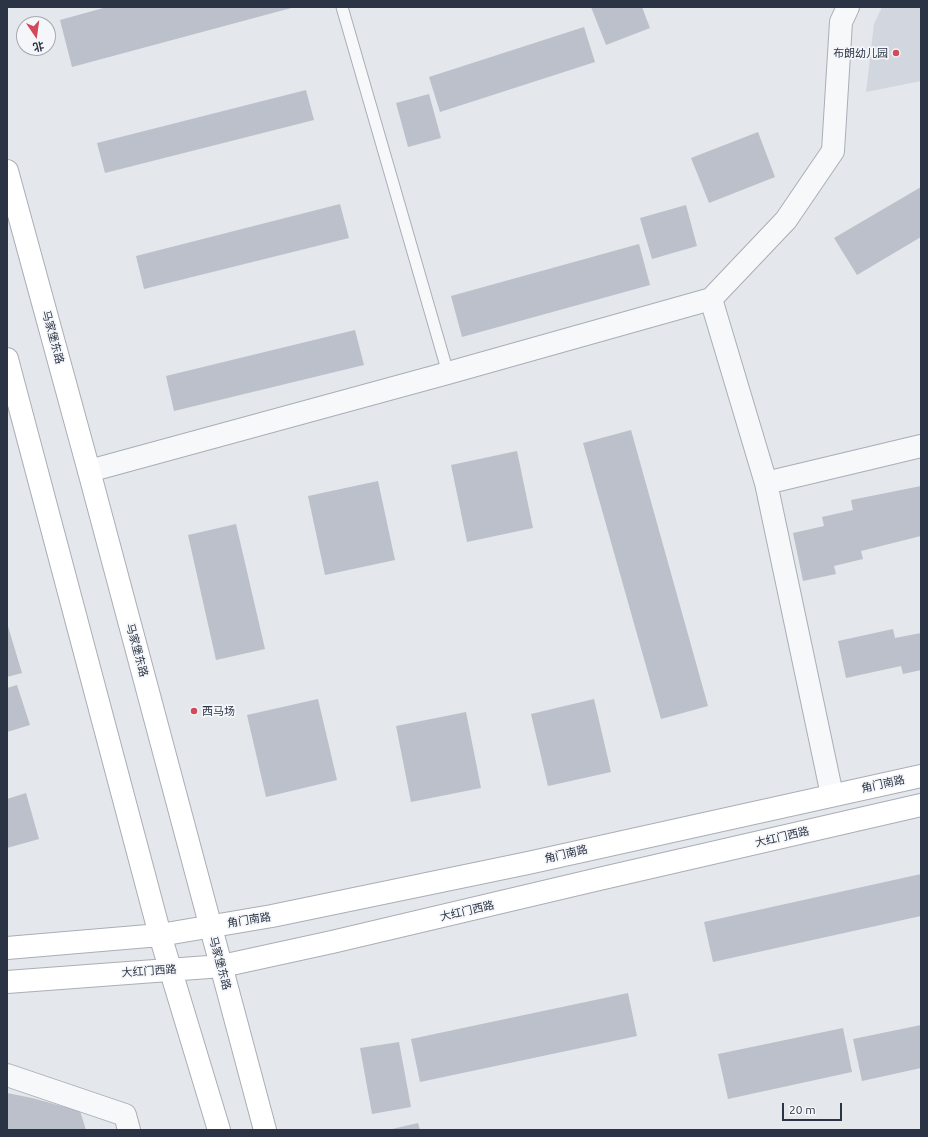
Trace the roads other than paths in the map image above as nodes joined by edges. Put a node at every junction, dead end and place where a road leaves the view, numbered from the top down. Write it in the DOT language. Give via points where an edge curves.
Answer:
graph roads {
  1 [pos="342,7"];
  2 [pos="848,7"];
  3 [pos="7,171"];
  4 [pos="711,298"];
  5 [pos="7,359"];
  6 [pos="448,373"];
  7 [pos="921,446"];
  8 [pos="89,471"];
  9 [pos="766,483"];
  10 [pos="921,776"];
  11 [pos="832,795"];
  12 [pos="921,805"];
  13 [pos="210,926"];
  14 [pos="160,935"];
  15 [pos="7,948"];
  16 [pos="222,966"];
  17 [pos="170,969"];
  18 [pos="7,982"];
  19 [pos="7,1075"];
  20 [pos="129,1130"];
  21 [pos="219,1130"];
  22 [pos="265,1130"];
  1 -- 6 [label="lane"];
  2 -- 4 [label="street" via="841,22 833,151 786,220"];
  3 -- 8 [label="main road, 马家堡东路"];
  4 -- 6 [label="street"];
  4 -- 9 [label="street"];
  5 -- 14 [label="main road"];
  6 -- 8 [label="street"];
  7 -- 9 [label="street"];
  8 -- 13 [label="main road, 马家堡东路"];
  9 -- 11 [label="street"];
  10 -- 11 [label="main road, 角门南路"];
  11 -- 13 [label="main road, 角门南路" via="505,868 272,916"];
  12 -- 16 [label="main road, 大红门西路"];
  13 -- 14 [label="main road"];
  13 -- 16 [label="main road, 马家堡东路"];
  14 -- 15 [label="main road"];
  14 -- 17 [label="main road"];
  16 -- 17 [label="main road, 大红门西路"];
  16 -- 22 [label="main road, 马家堡东路"];
  17 -- 18 [label="main road, 大红门西路"];
  17 -- 21 [label="main road"];
  19 -- 20 [label="street" via="125,1115"];
}
